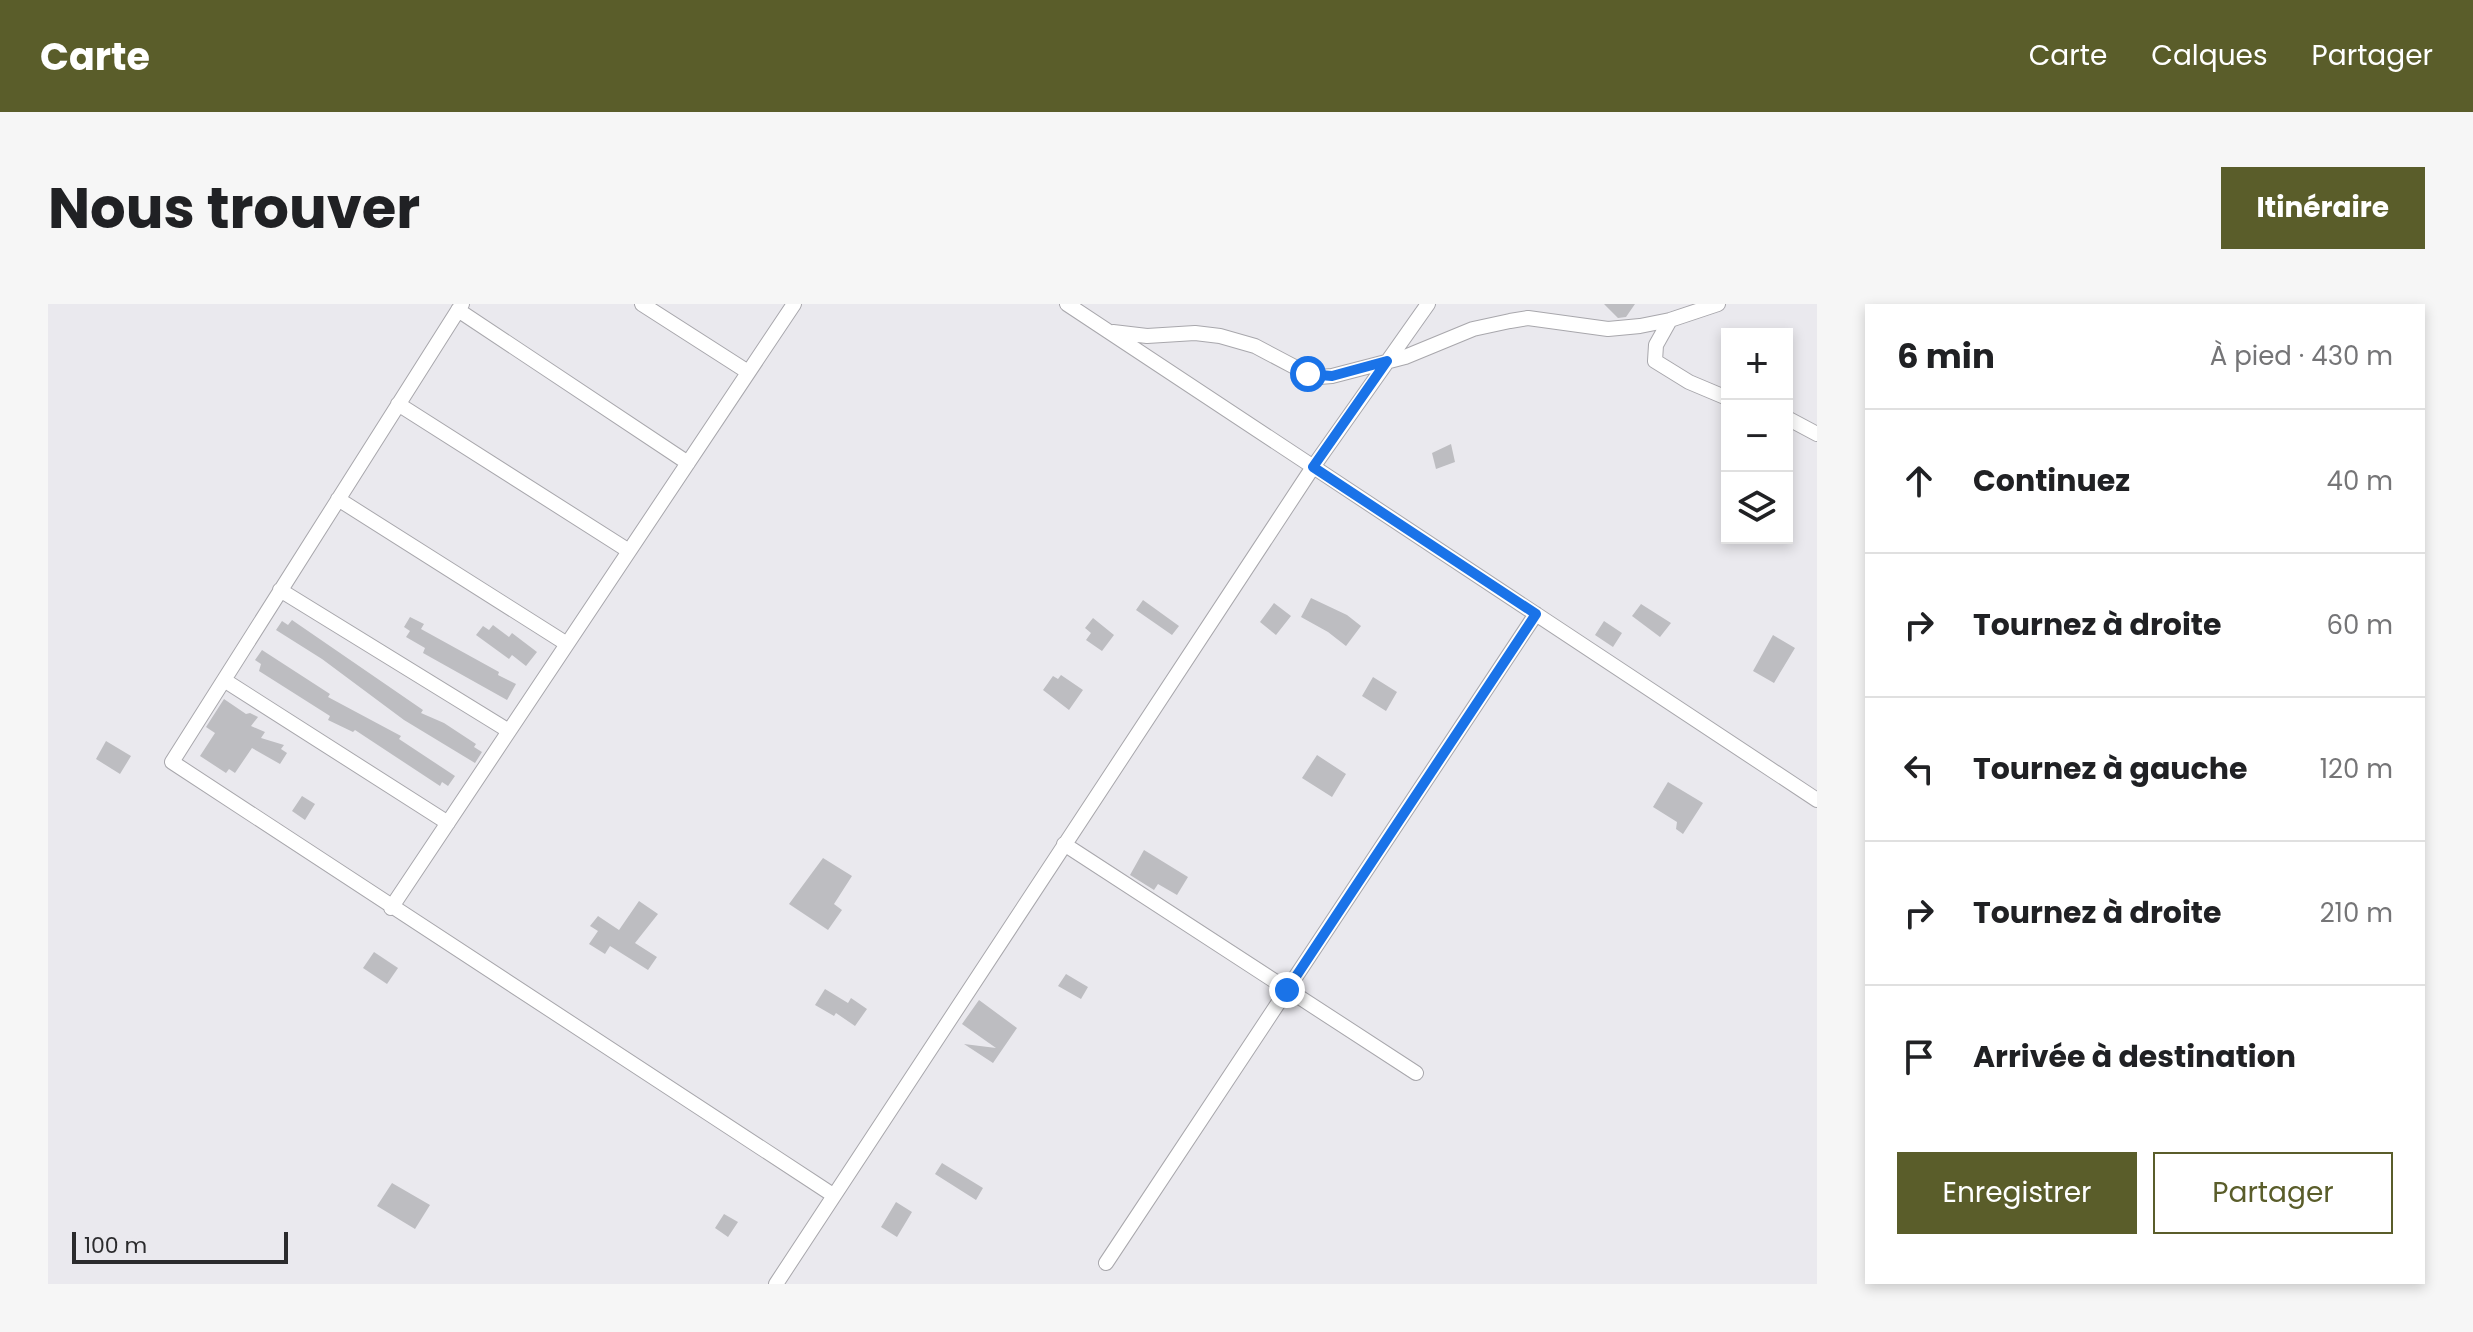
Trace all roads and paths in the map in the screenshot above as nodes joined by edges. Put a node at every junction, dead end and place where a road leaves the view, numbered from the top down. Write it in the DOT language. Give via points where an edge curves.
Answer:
graph roads {
  1 [pos="642,304"];
  2 [pos="794,304"];
  3 [pos="1067,304"];
  4 [pos="1428,304"];
  5 [pos="1718,304"];
  6 [pos="460,307"];
  7 [pos="1670,320"];
  8 [pos="1109,332"];
  9 [pos="1387,361"];
  10 [pos="748,372"];
  11 [pos="1721,395"];
  12 [pos="398,404"];
  13 [pos="1793,421"];
  14 [pos="1817,434"];
  15 [pos="688,463"];
  16 [pos="1313,467"];
  17 [pos="338,499"];
  18 [pos="629,551"];
  19 [pos="280,590"];
  20 [pos="1536,614"];
  21 [pos="567,644"];
  22 [pos="224,680"];
  23 [pos="509,731"];
  24 [pos="1817,800"];
  25 [pos="448,823"];
  26 [pos="1064,844"];
  27 [pos="391,908"];
  28 [pos="1287,990"];
  29 [pos="1416,1073"];
  30 [pos="833,1195"];
  31 [pos="1106,1263"];
  32 [pos="776,1284"];
  1 -- 10 [label="street"];
  2 -- 10 [label="street"];
  3 -- 8 [label="street"];
  4 -- 9 [label="street"];
  5 -- 7 [label="street"];
  6 -- 12 [label="street"];
  6 -- 15 [label="street"];
  7 -- 9 [label="street" via="1608,329 1528,318 1473,329"];
  7 -- 11 [label="street" via="1656,345 1655,361"];
  8 -- 9 [label="street" via="1220,336 1255,346 1319,377"];
  8 -- 16 [label="street"];
  9 -- 16 [label="street"];
  10 -- 15 [label="street"];
  12 -- 17 [label="street"];
  12 -- 18 [label="street"];
  13 -- 14 [label="street"];
  15 -- 18 [label="street"];
  16 -- 20 [label="street"];
  16 -- 26 [label="street"];
  17 -- 19 [label="street"];
  17 -- 21 [label="street"];
  18 -- 21 [label="street"];
  19 -- 22 [label="street"];
  19 -- 23 [label="street"];
  20 -- 24 [label="street"];
  20 -- 28 [label="street"];
  21 -- 23 [label="street"];
  22 -- 25 [label="street"];
  22 -- 27 [label="street" via="172,762"];
  23 -- 25 [label="street"];
  25 -- 27 [label="street"];
  26 -- 28 [label="street"];
  26 -- 30 [label="street"];
  27 -- 30 [label="street"];
  28 -- 29 [label="street"];
  28 -- 31 [label="street"];
  30 -- 32 [label="street"];
}
